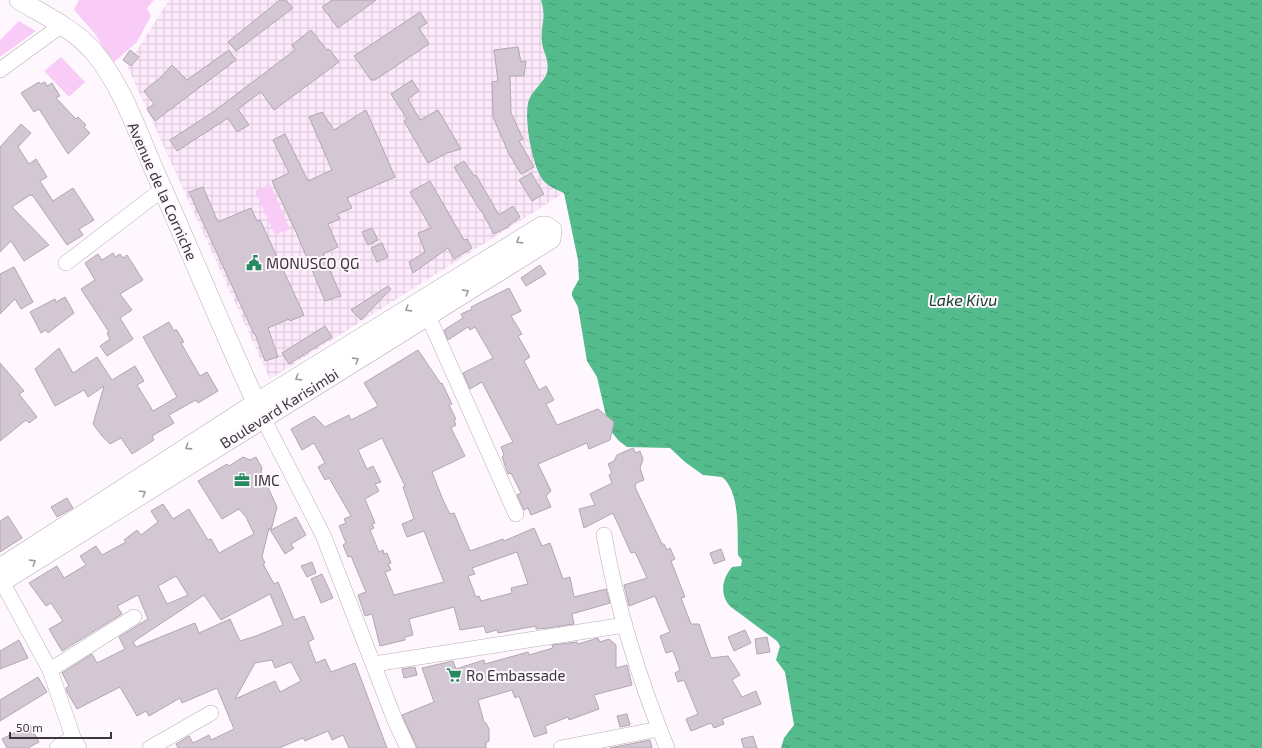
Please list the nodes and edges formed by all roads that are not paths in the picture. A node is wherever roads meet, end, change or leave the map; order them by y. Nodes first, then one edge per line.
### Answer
1 (19, 0) edge
2 (62, 25) junction
3 (0, 70) edge
4 (163, 189) junction
5 (66, 263) dead end
6 (428, 316) junction
7 (260, 411) junction
8 (516, 514) dead end
9 (604, 535) dead end
10 (1, 578) edge
11 (134, 617) dead end
12 (625, 625) junction
13 (374, 664) junction
14 (50, 670) junction
15 (210, 713) dead end
16 (659, 729) junction
17 (76, 743) edge
18 (57, 748) edge
19 (150, 748) edge
20 (408, 748) edge
21 (561, 748) edge
22 (666, 748) edge

1 - 2 street, Avenue de la Corniche
2 - 3 street
2 - 4 street, Avenue de la Corniche
4 - 5 street
4 - 7 street, Avenue de la Corniche
7 -> 6 street, Boulevard Karisimbi
6 -> 7 street, Boulevard Karisimbi
6 - 8 street
7 - 10 street, Boulevard Karisimbi
7 - 13 street
9 - 12 street
10 - 14 street
11 - 14 street
12 - 13 street
12 - 16 street
13 - 20 street
14 - 17 street
15 - 19 street
16 - 21 street
16 - 22 street
17 - 18 street

